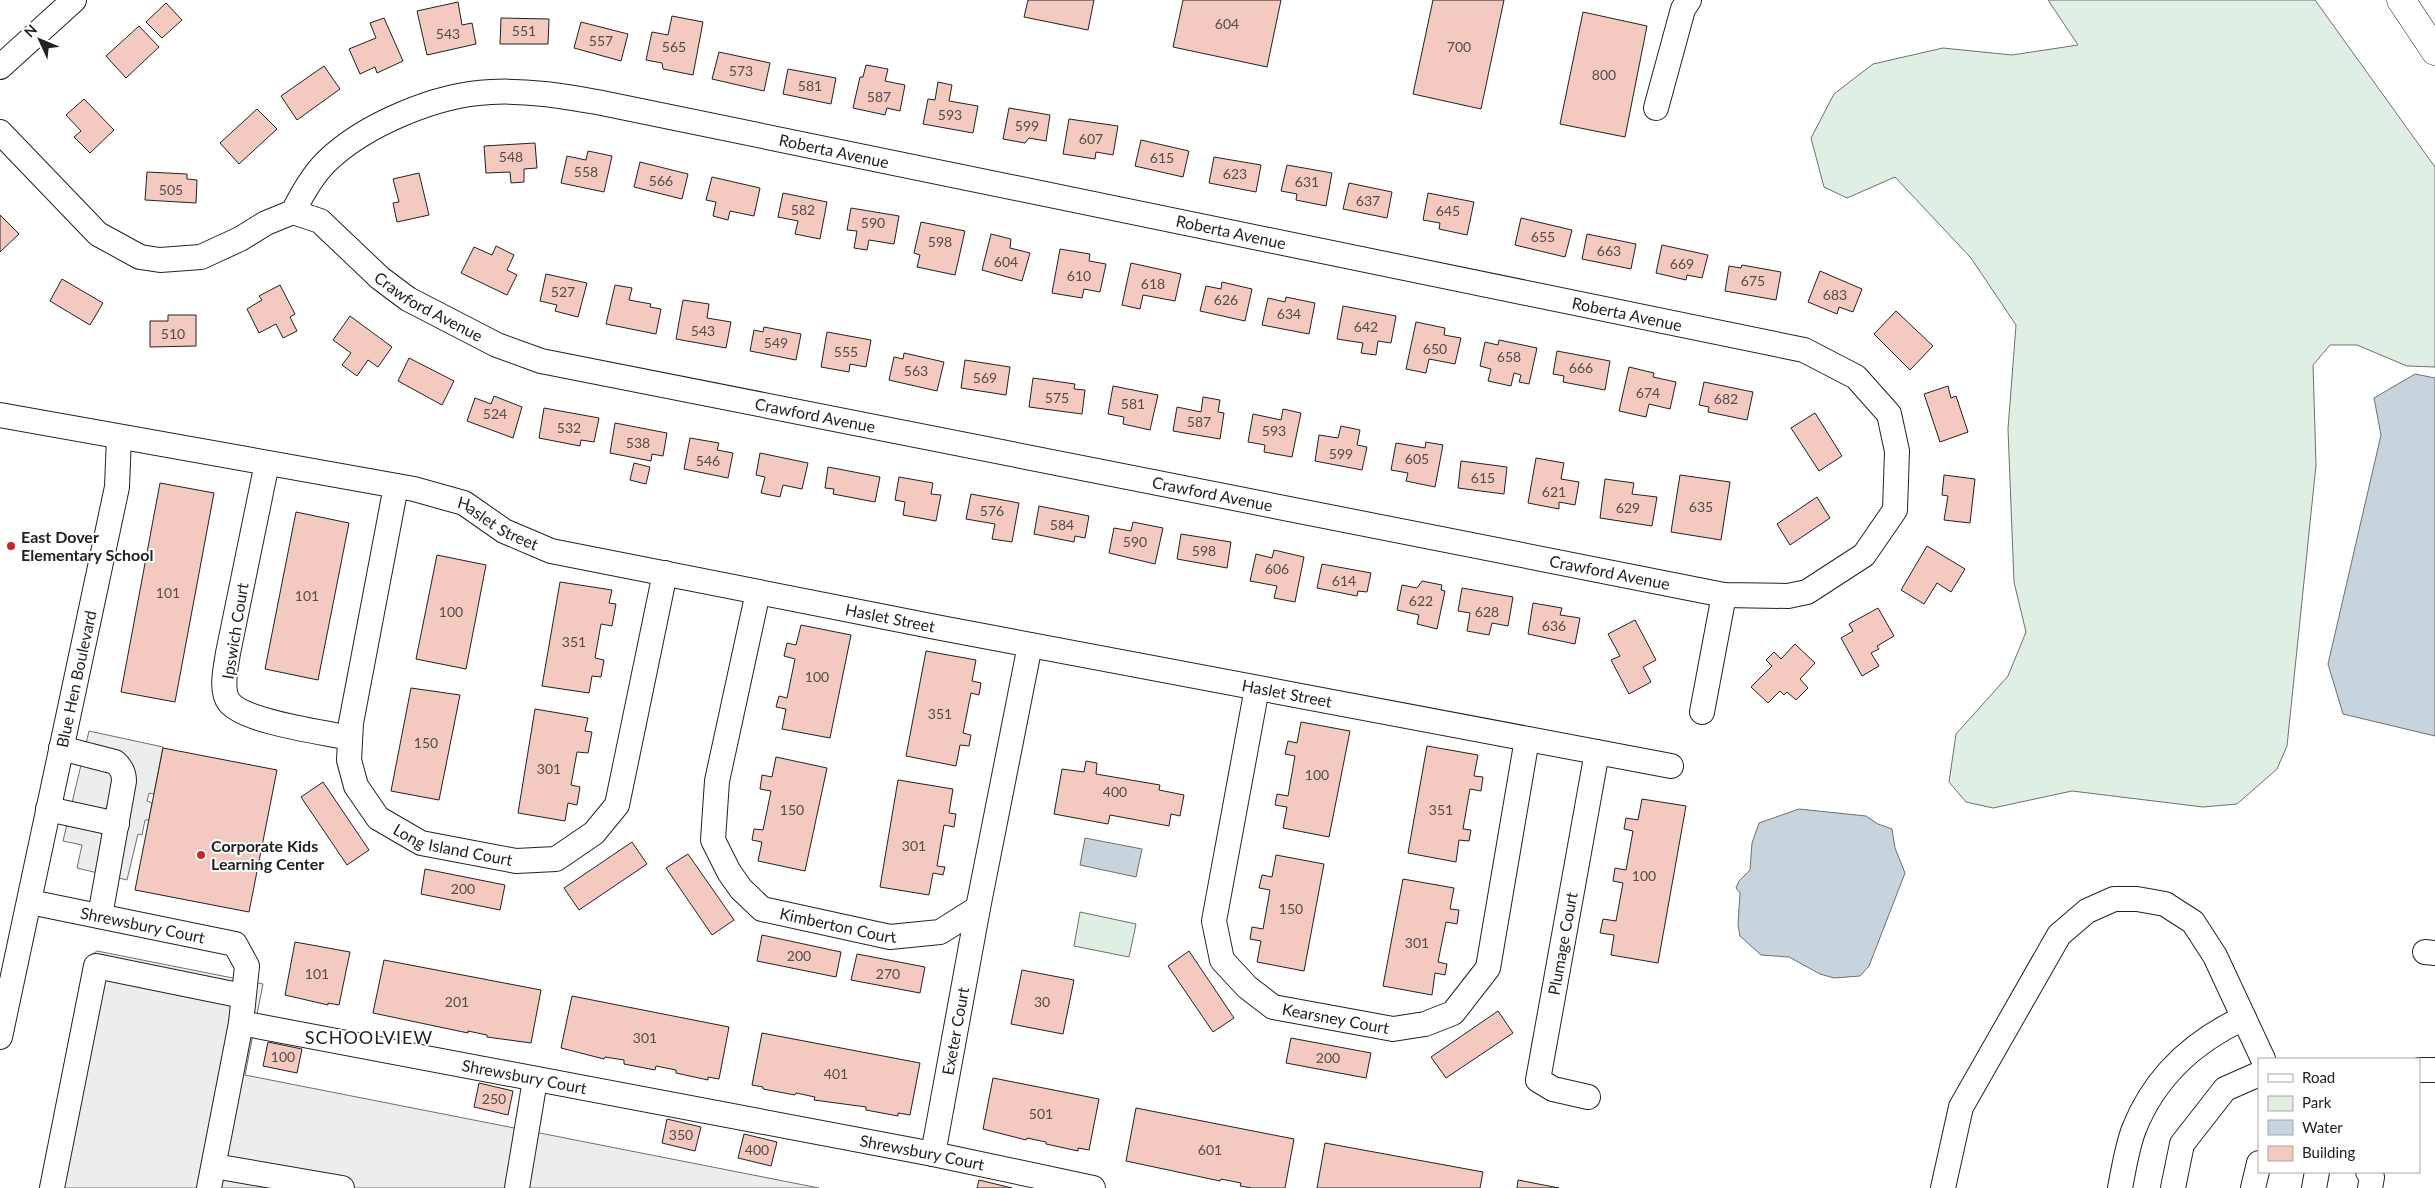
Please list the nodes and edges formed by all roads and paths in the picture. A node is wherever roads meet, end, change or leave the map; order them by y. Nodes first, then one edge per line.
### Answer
1 (74, 0) edge
2 (1688, 0) edge
3 (2401, 0) edge
4 (2435, 51) edge
5 (0, 67) edge
6 (1656, 108) dead end
7 (0, 132) edge
8 (293, 212) junction
9 (0, 414) edge
10 (119, 437) junction
11 (267, 463) junction
12 (396, 486) junction
13 (665, 574) junction
14 (758, 592) junction
15 (1724, 595) junction
16 (1030, 645) junction
17 (1257, 688) junction
18 (1702, 712) dead end
19 (350, 738) junction
20 (1527, 739) junction
21 (61, 748) junction
22 (1597, 752) junction
23 (1671, 766) dead end
24 (48, 809) junction
25 (116, 824) junction
26 (30, 902) junction
27 (978, 908) junction
28 (100, 916) junction
29 (243, 996) junction
30 (2244, 1018) junction
31 (240, 1023) junction
32 (0, 1037) edge
33 (2263, 1058) edge
34 (2420, 1070) edge
35 (2435, 1070) edge
36 (2258, 1074) edge
37 (535, 1080) junction
38 (1588, 1097) dead end
39 (933, 1154) junction
40 (2258, 1167) edge
41 (2317, 1173) edge
42 (2369, 1173) edge
43 (211, 1177) edge
44 (52, 1188) edge
45 (342, 1188) edge
46 (517, 1188) edge
47 (1093, 1188) edge
48 (1943, 1188) edge
49 (2120, 1188) edge
50 (2173, 1188) edge
51 (2253, 1188) edge
52 (2314, 1188) edge
53 (2370, 1188) edge

1 - 5 street
2 - 6 street
3 - 4 highway
7 - 8 street
8 - 15 street, Crawford Avenue
8 - 15 street, Roberta Avenue
9 - 10 street
10 - 11 street, Haslet Street
10 - 21 street, Blue Hen Boulevard
11 - 12 street, Haslet Street
11 - 19 street, Ipswich Court
12 - 13 street, Haslet Street
12 - 19 street, Long Island Court
13 - 14 street, Haslet Street
13 - 19 street, Long Island Court
14 - 16 street, Haslet Street
14 - 27 street, Kimberton Court
15 - 18 street
16 - 17 street, Haslet Street
16 - 27 street
17 - 20 street, Haslet Street
17 - 20 street, Kearsney Court
20 - 22 street, Haslet Street
21 - 24 street, Blue Hen Boulevard
21 - 25 street
22 - 23 street, Haslet Street
22 - 38 street, Plumage Court
24 - 25 street
24 - 26 street, Blue Hen Boulevard
25 - 28 street
26 - 28 street, Shrewsbury Court
26 - 32 street, Blue Hen Boulevard
27 - 39 street, Exeter Court
28 - 29 street, Shrewsbury Court
29 - 31 street, Shrewsbury Court
29 - 44 street
30 - 33 street
30 - 48 street
30 - 49 street
31 - 37 street, Shrewsbury Court
31 - 43 street
34 - 35 street
36 - 50 street
37 - 39 street, Shrewsbury Court
37 - 46 street
39 - 47 street, Shrewsbury Court
40 - 51 street
41 - 52 street
42 - 53 street
43 - 45 street

